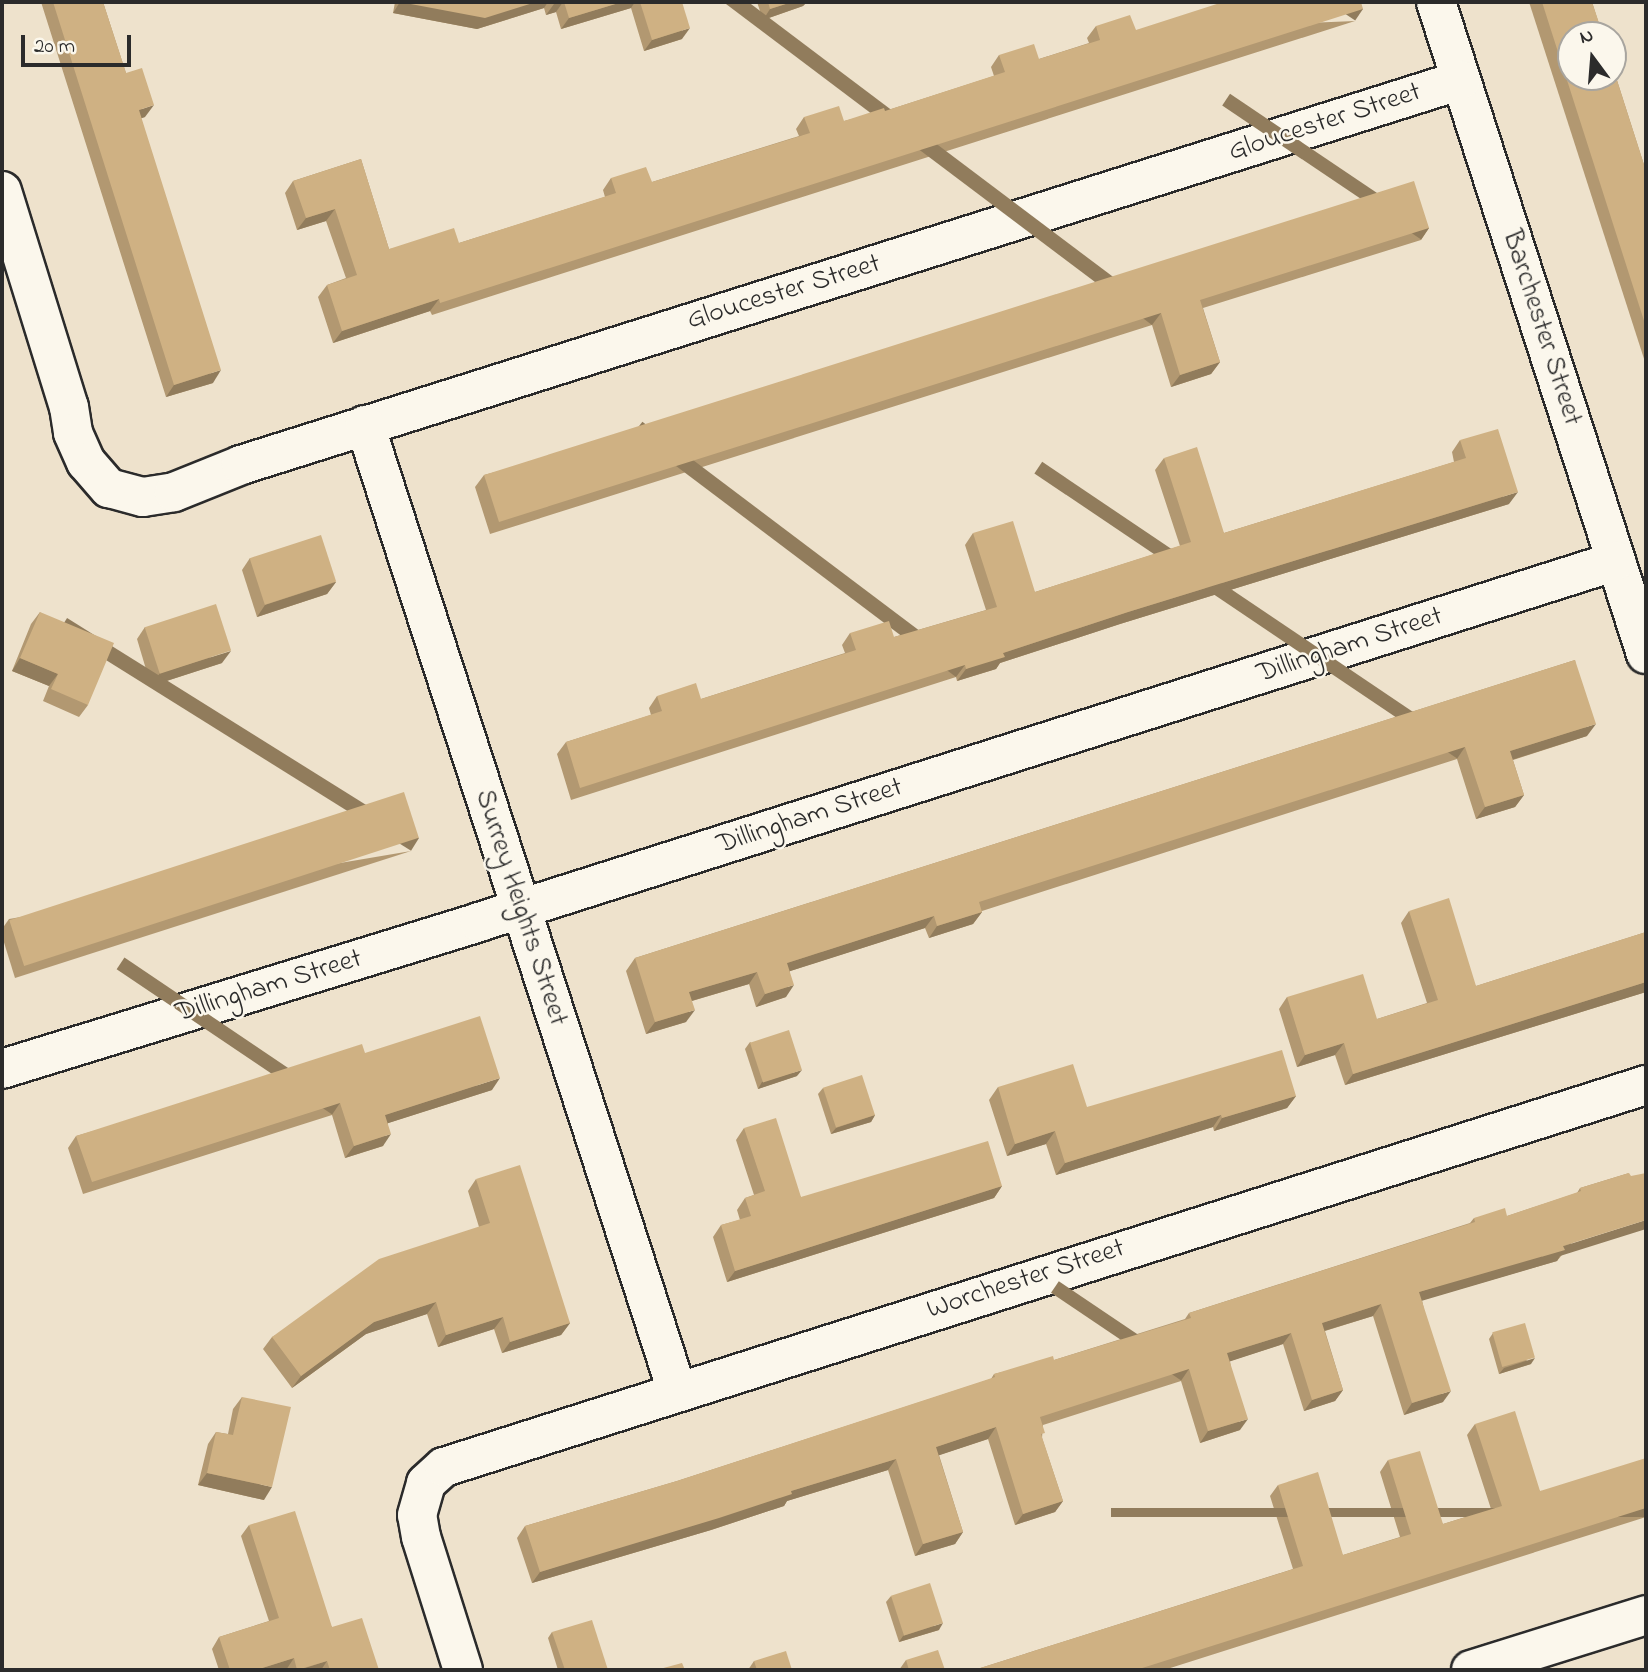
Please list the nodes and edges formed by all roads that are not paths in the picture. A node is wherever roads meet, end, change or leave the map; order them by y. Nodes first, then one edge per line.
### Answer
1 (1436, 2) edge
2 (1461, 80) junction
3 (2, 191) edge
4 (365, 425) junction
5 (1616, 561) junction
6 (1646, 654) edge
7 (520, 909) junction
8 (2, 1069) edge
9 (1646, 1085) edge
10 (677, 1391) junction
11 (1646, 1615) edge
12 (463, 1670) edge
13 (1471, 1670) edge

1 - 2 street, Barchester Street
2 - 4 street, Gloucester Street
2 - 5 street, Barchester Street
3 - 4 street, Gloucester Street
4 - 7 street, Surrey Heights Street
5 - 6 street, Barchester Street
5 - 7 street, Dillingham Street
7 - 8 street, Dillingham Street
7 - 10 street, Surrey Heights Street
9 - 10 street, Worchester Street
10 - 12 street, Worchester Street
11 - 13 street

